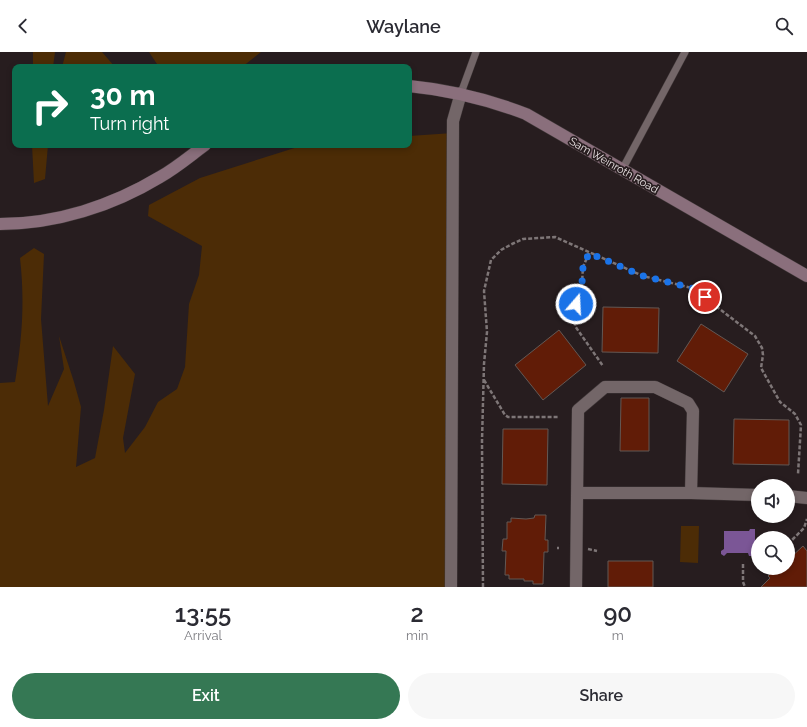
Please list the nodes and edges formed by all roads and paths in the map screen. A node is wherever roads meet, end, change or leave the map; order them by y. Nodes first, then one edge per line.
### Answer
1 (476, 52) edge
2 (685, 52) edge
3 (412, 86) edge
4 (461, 93) junction
5 (201, 148) edge
6 (622, 170) junction
7 (0, 224) edge
8 (589, 253) junction
9 (807, 276) edge
10 (603, 366) dead end
11 (484, 379) junction
12 (558, 417) dead end
13 (798, 474) dead end
14 (577, 493) junction
15 (691, 493) junction
16 (751, 495) edge
17 (795, 497) edge
18 (807, 498) edge
19 (807, 519) edge
20 (795, 537) edge
21 (585, 549) dead end
22 (597, 551) dead end
23 (742, 564) dead end
24 (451, 587) edge
25 (483, 587) edge
26 (576, 587) edge
27 (744, 587) edge

1 - 4 lane
2 - 6 lane
3 - 4 street, Sam Weinroth Road
4 - 6 street, Sam Weinroth Road
4 - 24 street
5 - 7 street
6 - 9 street, Sam Weinroth Road
8 - 10 path
8 - 11 path
8 - 13 path
11 - 12 path
11 - 25 path
14 - 15 street
14 - 15 street
14 - 26 street
15 - 16 street
17 - 18 street
19 - 20 path
21 - 22 path
23 - 27 path

